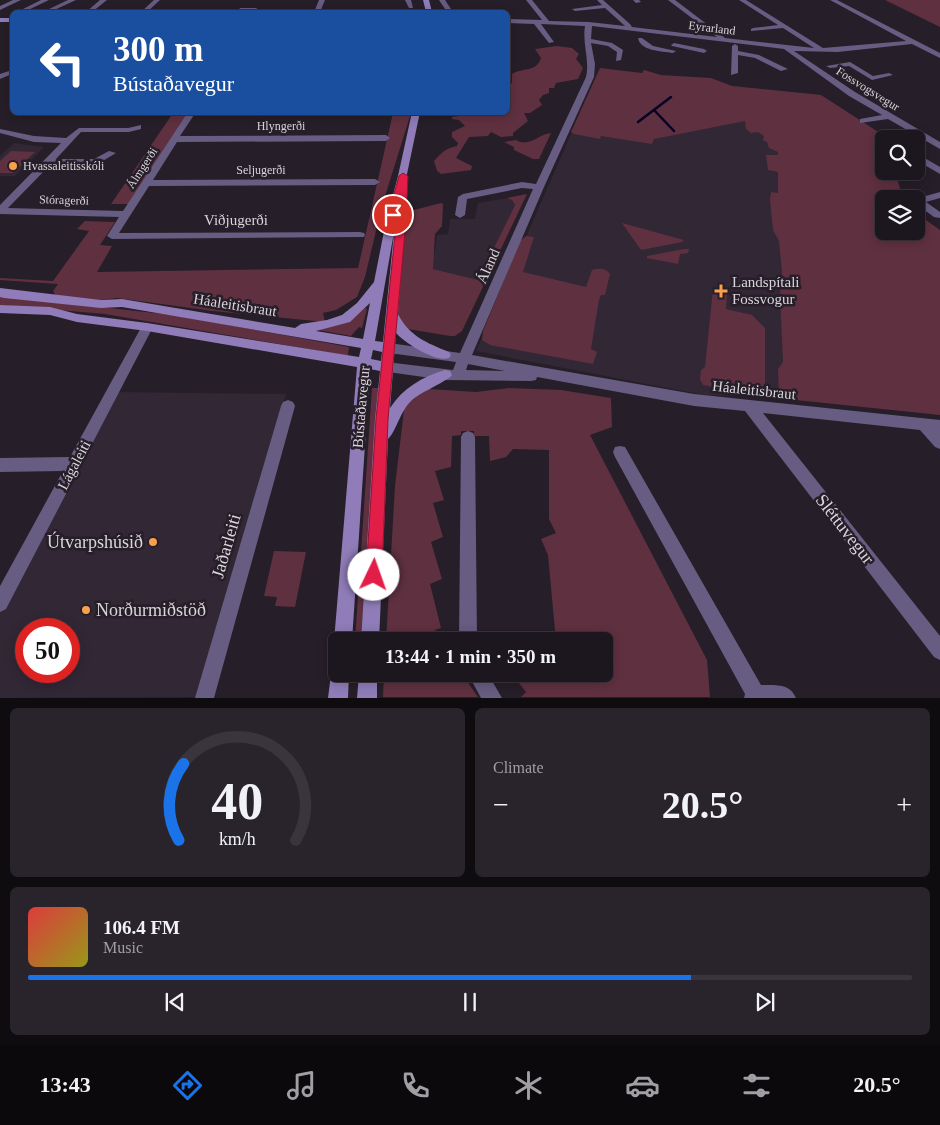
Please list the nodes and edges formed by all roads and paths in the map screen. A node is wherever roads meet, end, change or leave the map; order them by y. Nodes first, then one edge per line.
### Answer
1 (18, 0) edge
2 (46, 0) edge
3 (73, 0) edge
4 (104, 0) edge
5 (158, 0) edge
6 (408, 0) edge
7 (529, 0) edge
8 (600, 0) edge
9 (671, 0) edge
10 (742, 0) edge
11 (833, 0) edge
12 (244, 4) dead end
13 (411, 6) dead end
14 (606, 6) junction
15 (0, 8) edge
16 (575, 9) dead end
17 (24, 10) dead end
18 (50, 10) dead end
19 (92, 10) edge
20 (146, 10) edge
21 (240, 10) edge
22 (510, 20) edge
23 (536, 21) junction
24 (546, 21) junction
25 (588, 24) junction
26 (784, 26) junction
27 (628, 29) junction
28 (753, 30) dead end
29 (676, 34) junction
30 (640, 39) dead end
31 (722, 40) junction
32 (588, 41) junction
33 (551, 42) dead end
34 (735, 42) junction
35 (913, 42) junction
36 (673, 48) junction
37 (786, 48) junction
38 (822, 50) junction
39 (838, 50) junction
40 (704, 51) dead end
41 (735, 53) junction
42 (940, 56) edge
43 (618, 60) dead end
44 (670, 64) dead end
45 (850, 64) junction
46 (830, 66) dead end
47 (784, 69) dead end
48 (734, 73) dead end
49 (889, 75) dead end
50 (190, 115) edge
51 (415, 115) edge
52 (890, 116) junction
53 (862, 121) dead end
54 (138, 127) dead end
55 (0, 131) edge
56 (386, 138) dead end
57 (175, 139) junction
58 (69, 141) junction
59 (940, 146) edge
60 (112, 153) dead end
61 (48, 162) junction
62 (925, 162) edge
63 (940, 171) edge
64 (403, 176) junction
65 (375, 182) dead end
66 (147, 183) junction
67 (539, 187) junction
68 (940, 195) edge
69 (0, 211) edge
70 (126, 214) junction
71 (460, 215) dead end
72 (938, 215) dead end
73 (360, 235) dead end
74 (112, 236) joint
75 (380, 279) junction
76 (0, 292) edge
77 (0, 309) edge
78 (392, 315) junction
79 (147, 327) junction
80 (283, 329) junction
81 (368, 345) junction
82 (389, 348) junction
83 (444, 355) junction
84 (464, 358) junction
85 (364, 364) junction
86 (386, 367) junction
87 (451, 375) junction
88 (566, 377) junction
89 (288, 406) dead end
90 (750, 407) junction
91 (924, 424) junction
92 (940, 426) edge
93 (468, 437) dead end
94 (940, 443) edge
95 (380, 451) junction
96 (620, 452) dead end
97 (74, 464) junction
98 (0, 465) edge
99 (0, 604) edge
100 (344, 632) edge
101 (370, 632) edge
102 (468, 632) edge
103 (940, 651) edge
104 (339, 682) edge
105 (368, 682) edge
106 (482, 682) edge
107 (755, 696) edge
108 (204, 698) edge
109 (338, 698) edge
110 (367, 698) edge
111 (493, 698) edge
112 (787, 698) edge

1 - 15 street
2 - 17 street
3 - 18 street
4 - 19 street
5 - 20 street
6 - 13 street
7 - 24 street
8 - 14 street
9 - 31 street
10 - 26 street
11 - 35 street
12 - 21 street
14 - 16 street
14 - 27 street
22 - 23 street, Eyrarland
23 - 24 street, Eyrarland
23 - 33 street
24 - 25 street, Eyrarland
25 - 27 street, Eyrarland
25 - 32 street, Áland
26 - 28 street
26 - 38 street
27 - 29 street, Eyrarland
29 - 31 street, Eyrarland
29 - 36 street
30 - 36 street
31 - 34 street, Eyrarland
32 - 43 street
32 - 67 street, Áland
34 - 37 street, Eyrarland
34 - 41 street
35 - 39 street, Eyrarland
35 - 42 street
36 - 40 street
36 - 44 street
37 - 38 street, Eyrarland
37 - 52 street, Fossvogsvegur
38 - 39 street, Eyrarland
39 - 45 street
41 - 47 street
41 - 48 street
45 - 46 street
45 - 49 street
50 - 57 street, Álmgerði
51 - 64 main road, Bústaðavegur
52 - 53 street
52 - 59 street, Fossvogsvegur
54 - 58 street
55 - 58 street
56 - 57 street, Hlyngerði
57 - 66 street, Álmgerði
58 - 61 street
60 - 61 street
61 - 69 street
62 - 63 street
64 - 75 main road, Bústaðavegur
64 - 78 main road, Bústaðavegur
65 - 66 street, Seljugerði
66 - 70 street, Álmgerði
67 - 71 street
67 - 84 street, Áland
68 - 72 street
69 - 70 street, Stóragerði
70 - 74 street, Álmgerði
73 - 74 street, Viðjugerði
75 - 80 main road
75 - 81 main road, Bústaðavegur
76 - 80 main road, Háaleitisbraut
77 - 79 main road, Háaleitisbraut
78 - 82 main road, Bústaðavegur
78 - 83 main road
79 - 85 main road, Háaleitisbraut
79 - 97 street, Lágaleiti
80 - 81 main road, Háaleitisbraut
81 - 82 main road, Háaleitisbraut
81 - 85 main road, Bústaðavegur
82 - 83 street, Háaleitisbraut
82 - 86 main road, Bústaðavegur
83 - 84 street, Háaleitisbraut
84 - 87 street
84 - 88 street, Háaleitisbraut
85 - 86 main road, Háaleitisbraut
85 - 100 main road, Bústaðavegur
86 - 87 street, Háaleitisbraut
86 - 95 main road, Bústaðavegur
87 - 88 street, Háaleitisbraut
87 - 95 main road
88 - 90 street, Háaleitisbraut
89 - 108 street, Jaðarleiti
90 - 91 street, Háaleitisbraut
90 - 103 street, Sléttuvegur
91 - 92 street, Háaleitisbraut
91 - 94 street
93 - 102 street
95 - 101 main road, Bústaðavegur
96 - 107 street
97 - 98 street
97 - 99 street, Lágaleiti
104 - 109 main road
105 - 110 main road
106 - 111 street
107 - 112 street

